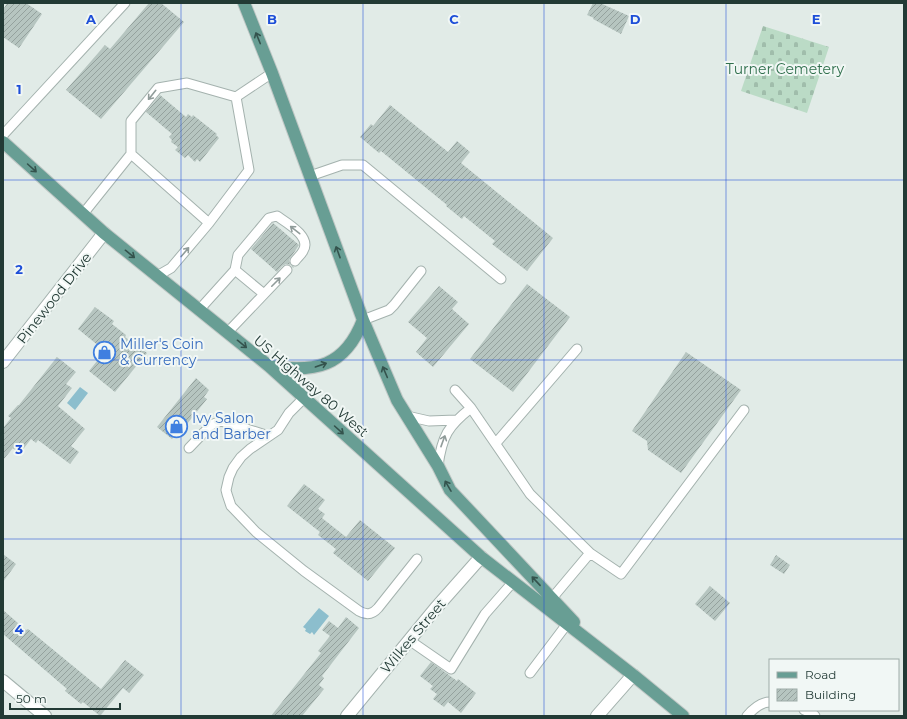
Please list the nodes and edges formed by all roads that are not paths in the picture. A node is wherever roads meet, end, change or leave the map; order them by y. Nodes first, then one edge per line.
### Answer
1 (125, 3) edge
2 (244, 3) edge
3 (272, 73) junction
4 (236, 97) junction
5 (3, 135) edge
6 (3, 142) edge
7 (131, 154) junction
8 (310, 176) junction
9 (83, 214) junction
10 (209, 223) junction
11 (104, 233) junction
12 (295, 261) dead end
13 (235, 270) junction
14 (287, 270) dead end
15 (421, 271) dead end
16 (157, 276) junction
17 (500, 279) dead end
18 (264, 294) junction
19 (199, 310) junction
20 (363, 320) junction
21 (227, 333) junction
22 (577, 349) dead end
23 (3, 362) edge
24 (269, 366) junction
25 (455, 390) dead end
26 (304, 398) junction
27 (472, 408) junction
28 (744, 410) dead end
29 (407, 416) junction
30 (456, 420) junction
31 (269, 436) junction
32 (496, 443) junction
33 (189, 448) dead end
34 (438, 466) junction
35 (590, 553) junction
36 (481, 557) junction
37 (417, 559) dead end
38 (513, 582) junction
39 (548, 603) junction
40 (567, 624) junction
41 (409, 640) junction
42 (601, 651) junction
43 (530, 673) dead end
44 (633, 675) junction
45 (3, 681) edge
46 (769, 702) edge
47 (806, 711) edge
48 (45, 716) edge
49 (347, 716) edge
50 (597, 716) edge
51 (683, 716) edge
52 (747, 716) edge
53 (815, 716) edge

1 - 5 lane
3 -> 2 main road, US Highway 80 West
3 - 4 lane
3 - 8 main road, US Highway 80 West
4 -> 7 lane
4 - 10 lane
6 -> 9 main road, US Highway 80 West
7 - 9 lane
7 - 10 lane
8 - 17 lane
20 -> 8 main road, US Highway 80 West
9 - 11 main road, US Highway 80 West
16 -> 10 lane
11 -> 16 main road, US Highway 80 West
11 - 23 street, Pinewood Drive
12 -> 13 lane
13 - 18 lane
13 - 19 lane
18 -> 14 lane
15 - 20 lane
16 - 19 main road, US Highway 80 West
18 - 21 lane
19 - 21 main road, US Highway 80 West
24 -> 20 main road
29 -> 20 main road, US Highway 80 West
21 -> 24 main road, US Highway 80 West
22 - 32 lane
24 - 26 main road, US Highway 80 West
25 - 27 lane
26 - 31 lane
26 -> 36 main road, US Highway 80 West
27 - 30 lane
27 - 32 lane
28 - 35 lane
29 - 30 lane
29 - 34 main road, US Highway 80 West
34 -> 30 lane
31 - 33 lane
31 - 37 lane
32 - 35 lane
39 -> 34 main road, US Highway 80 West
35 - 39 lane
36 - 38 main road, US Highway 80 West
36 - 41 street, Wilkes Street
38 - 39 main road, US Highway 80 West
38 - 41 lane
39 - 40 main road, US Highway 80 West
39 - 42 main road, US Highway 80 West
40 - 42 main road, US Highway 80 West
40 - 43 lane
41 - 49 street, Wilkes Street
42 - 44 main road, US Highway 80 West
44 - 50 street
44 - 51 main road, US Highway 80 West
45 - 48 street
46 - 52 lane
47 - 53 lane

